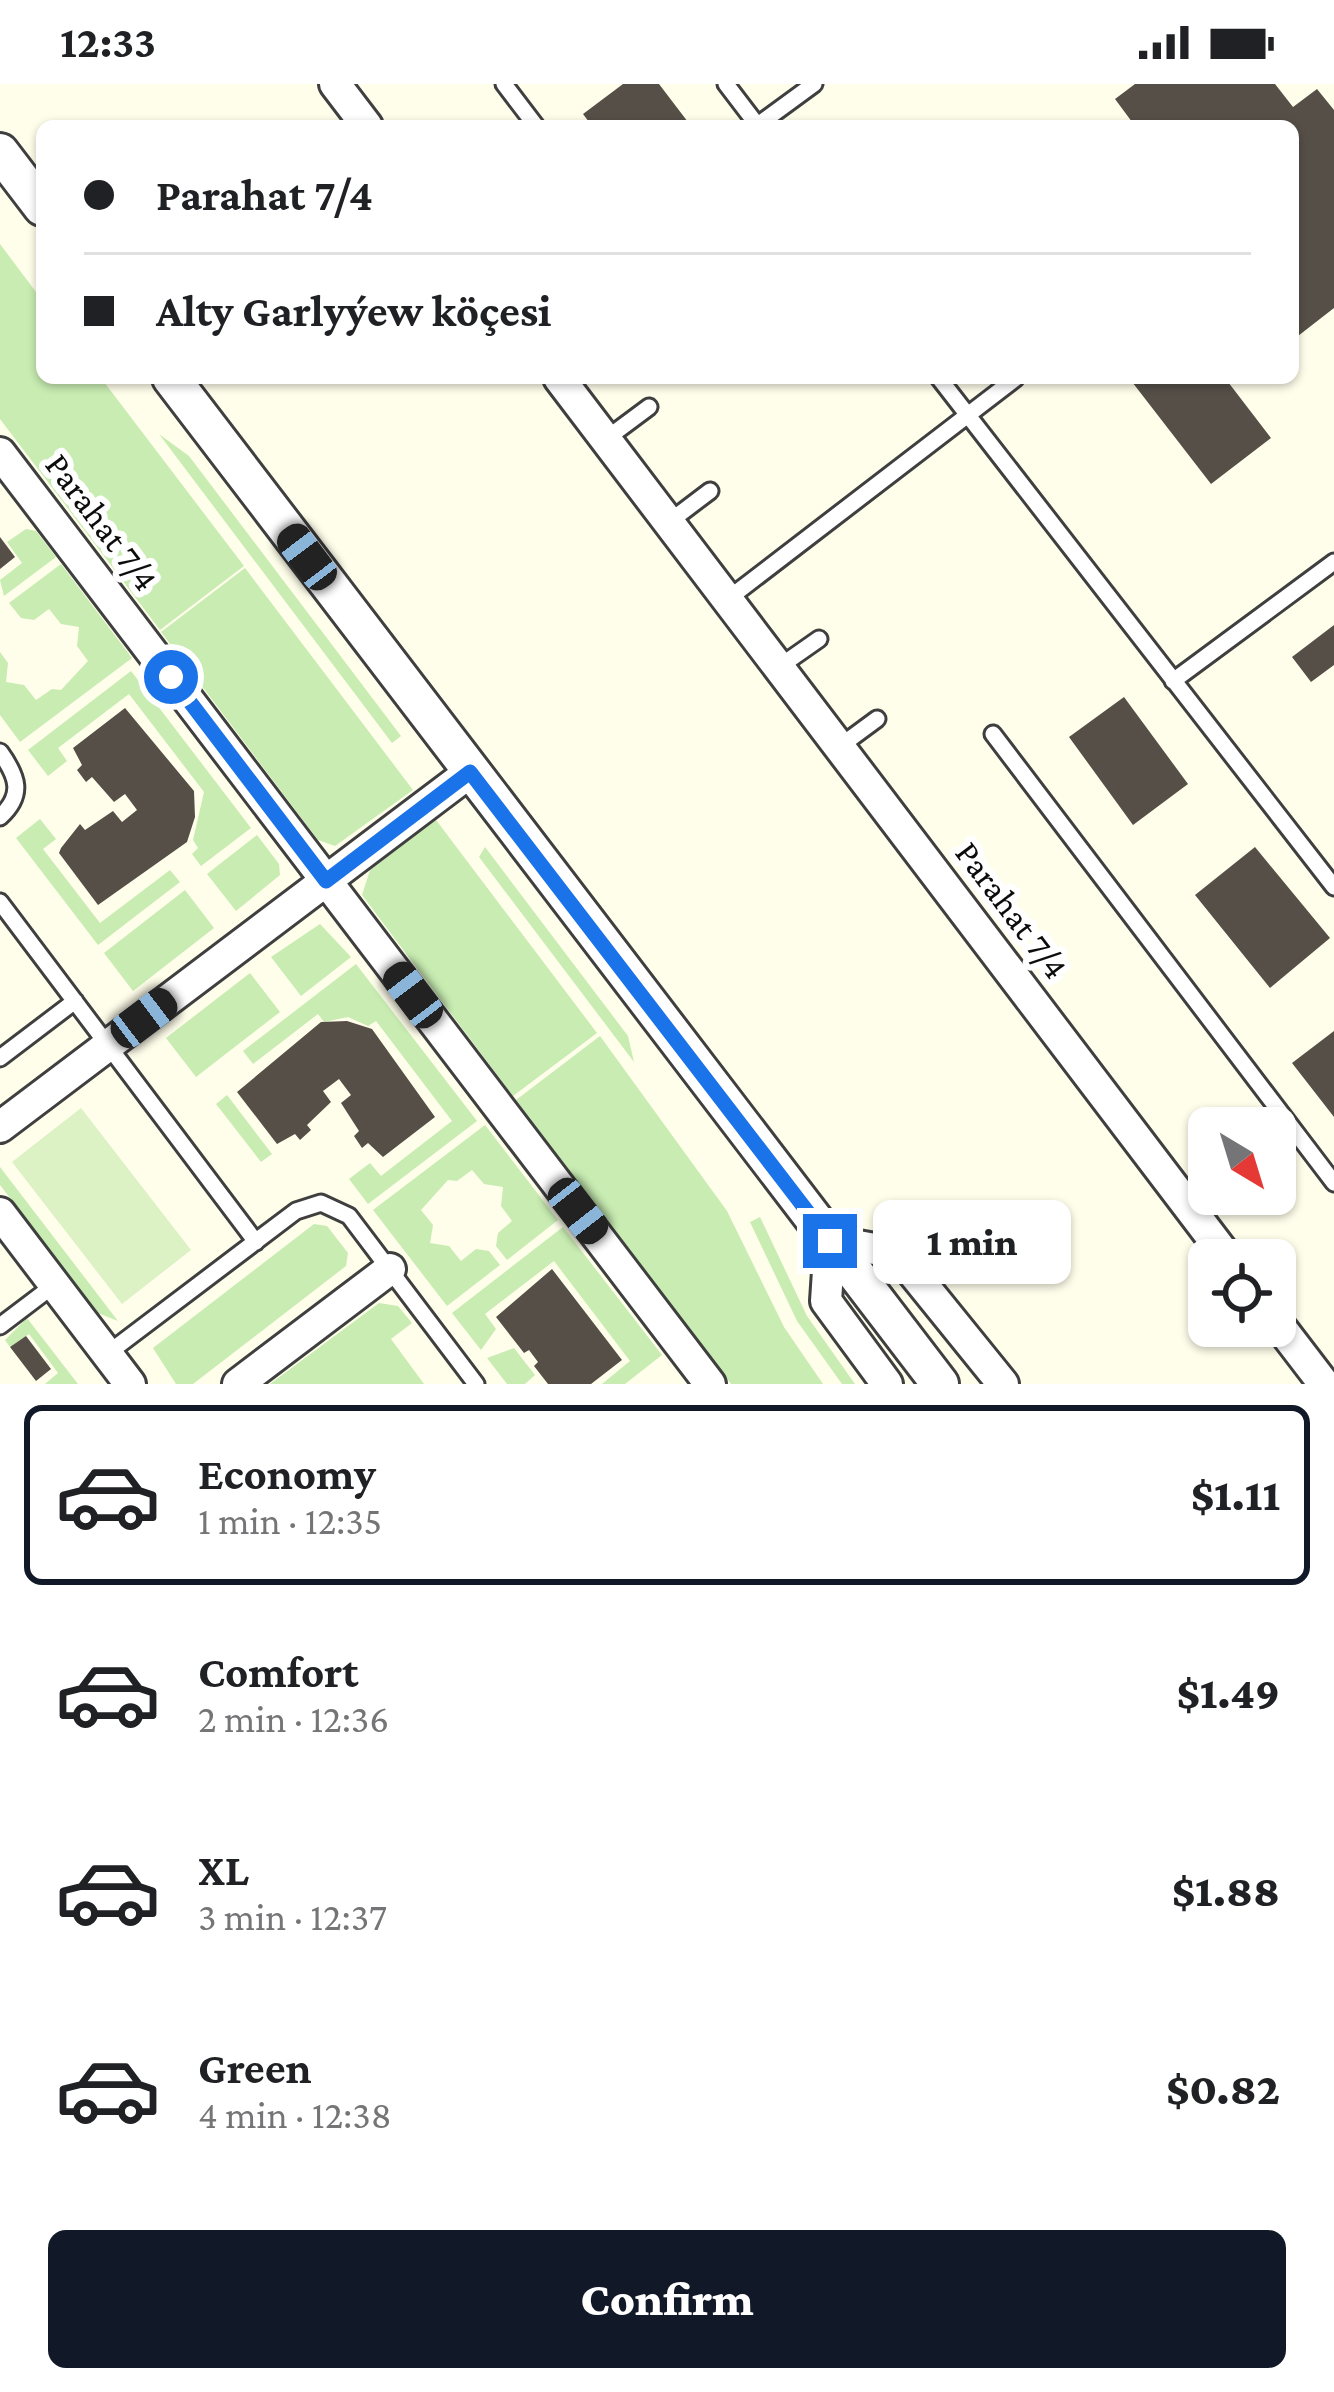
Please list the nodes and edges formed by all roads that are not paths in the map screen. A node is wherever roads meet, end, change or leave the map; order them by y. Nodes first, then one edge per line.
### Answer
1 (335, 84) edge
2 (504, 84) edge
3 (726, 84) edge
4 (814, 84) edge
5 (363, 120) edge
6 (531, 120) edge
7 (753, 120) edge
8 (766, 120) edge
9 (0, 152) edge
10 (36, 199) edge
11 (177, 384) edge
12 (565, 384) edge
13 (944, 384) edge
14 (1008, 384) edge
15 (649, 407) dead end
16 (968, 415) junction
17 (606, 439) junction
18 (0, 453) edge
19 (710, 491) dead end
20 (669, 522) junction
21 (1334, 562) edge
22 (728, 599) junction
23 (819, 640) dead end
24 (779, 667) junction
25 (1173, 681) junction
26 (877, 718) dead end
27 (993, 734) dead end
28 (838, 747) junction
29 (0, 752) edge
30 (470, 772) junction
31 (0, 817) edge
32 (326, 881) junction
33 (1334, 887) edge
34 (0, 902) edge
35 (74, 1001) junction
36 (108, 1046) junction
37 (0, 1058) edge
38 (0, 1127) edge
39 (1334, 1183) edge
40 (0, 1214) edge
41 (1213, 1239) edge
42 (830, 1241) junction
43 (256, 1242) junction
44 (389, 1269) junction
45 (54, 1285) junction
46 (1, 1322) edge
47 (1296, 1347) edge
48 (107, 1354) junction
49 (130, 1384) edge
50 (238, 1384) edge
51 (476, 1384) edge
52 (710, 1384) edge
53 (886, 1384) edge
54 (940, 1384) edge
55 (1003, 1384) edge
56 (1324, 1384) edge

1 - 5 street
2 - 6 lane
3 - 7 lane
4 - 8 lane
9 - 10 street
11 - 30 street
12 - 17 street, Parahat 7/4
13 - 16 lane
14 - 16 lane
15 - 17 lane
16 - 22 lane
16 - 25 lane
17 - 20 street, Parahat 7/4
18 - 32 street, Parahat 7/4
19 - 20 lane
20 - 22 street, Parahat 7/4
21 - 25 lane
22 - 24 street, Parahat 7/4
23 - 24 lane
24 - 28 street, Parahat 7/4
25 - 33 lane
26 - 28 lane
27 - 39 lane
28 - 41 street, Parahat 7/4
29 - 31 lane
30 - 32 street
30 - 42 street
32 - 36 street
32 - 52 street, Parahat 7/4
34 - 35 lane
35 - 36 lane
35 - 37 lane
36 - 38 street
36 - 43 lane
40 - 45 street
42 - 53 street
42 - 54 street
42 - 55 street
43 - 44 lane
43 - 48 lane
44 - 50 street
44 - 51 lane
45 - 46 lane
45 - 48 street
47 - 56 street
48 - 49 street

